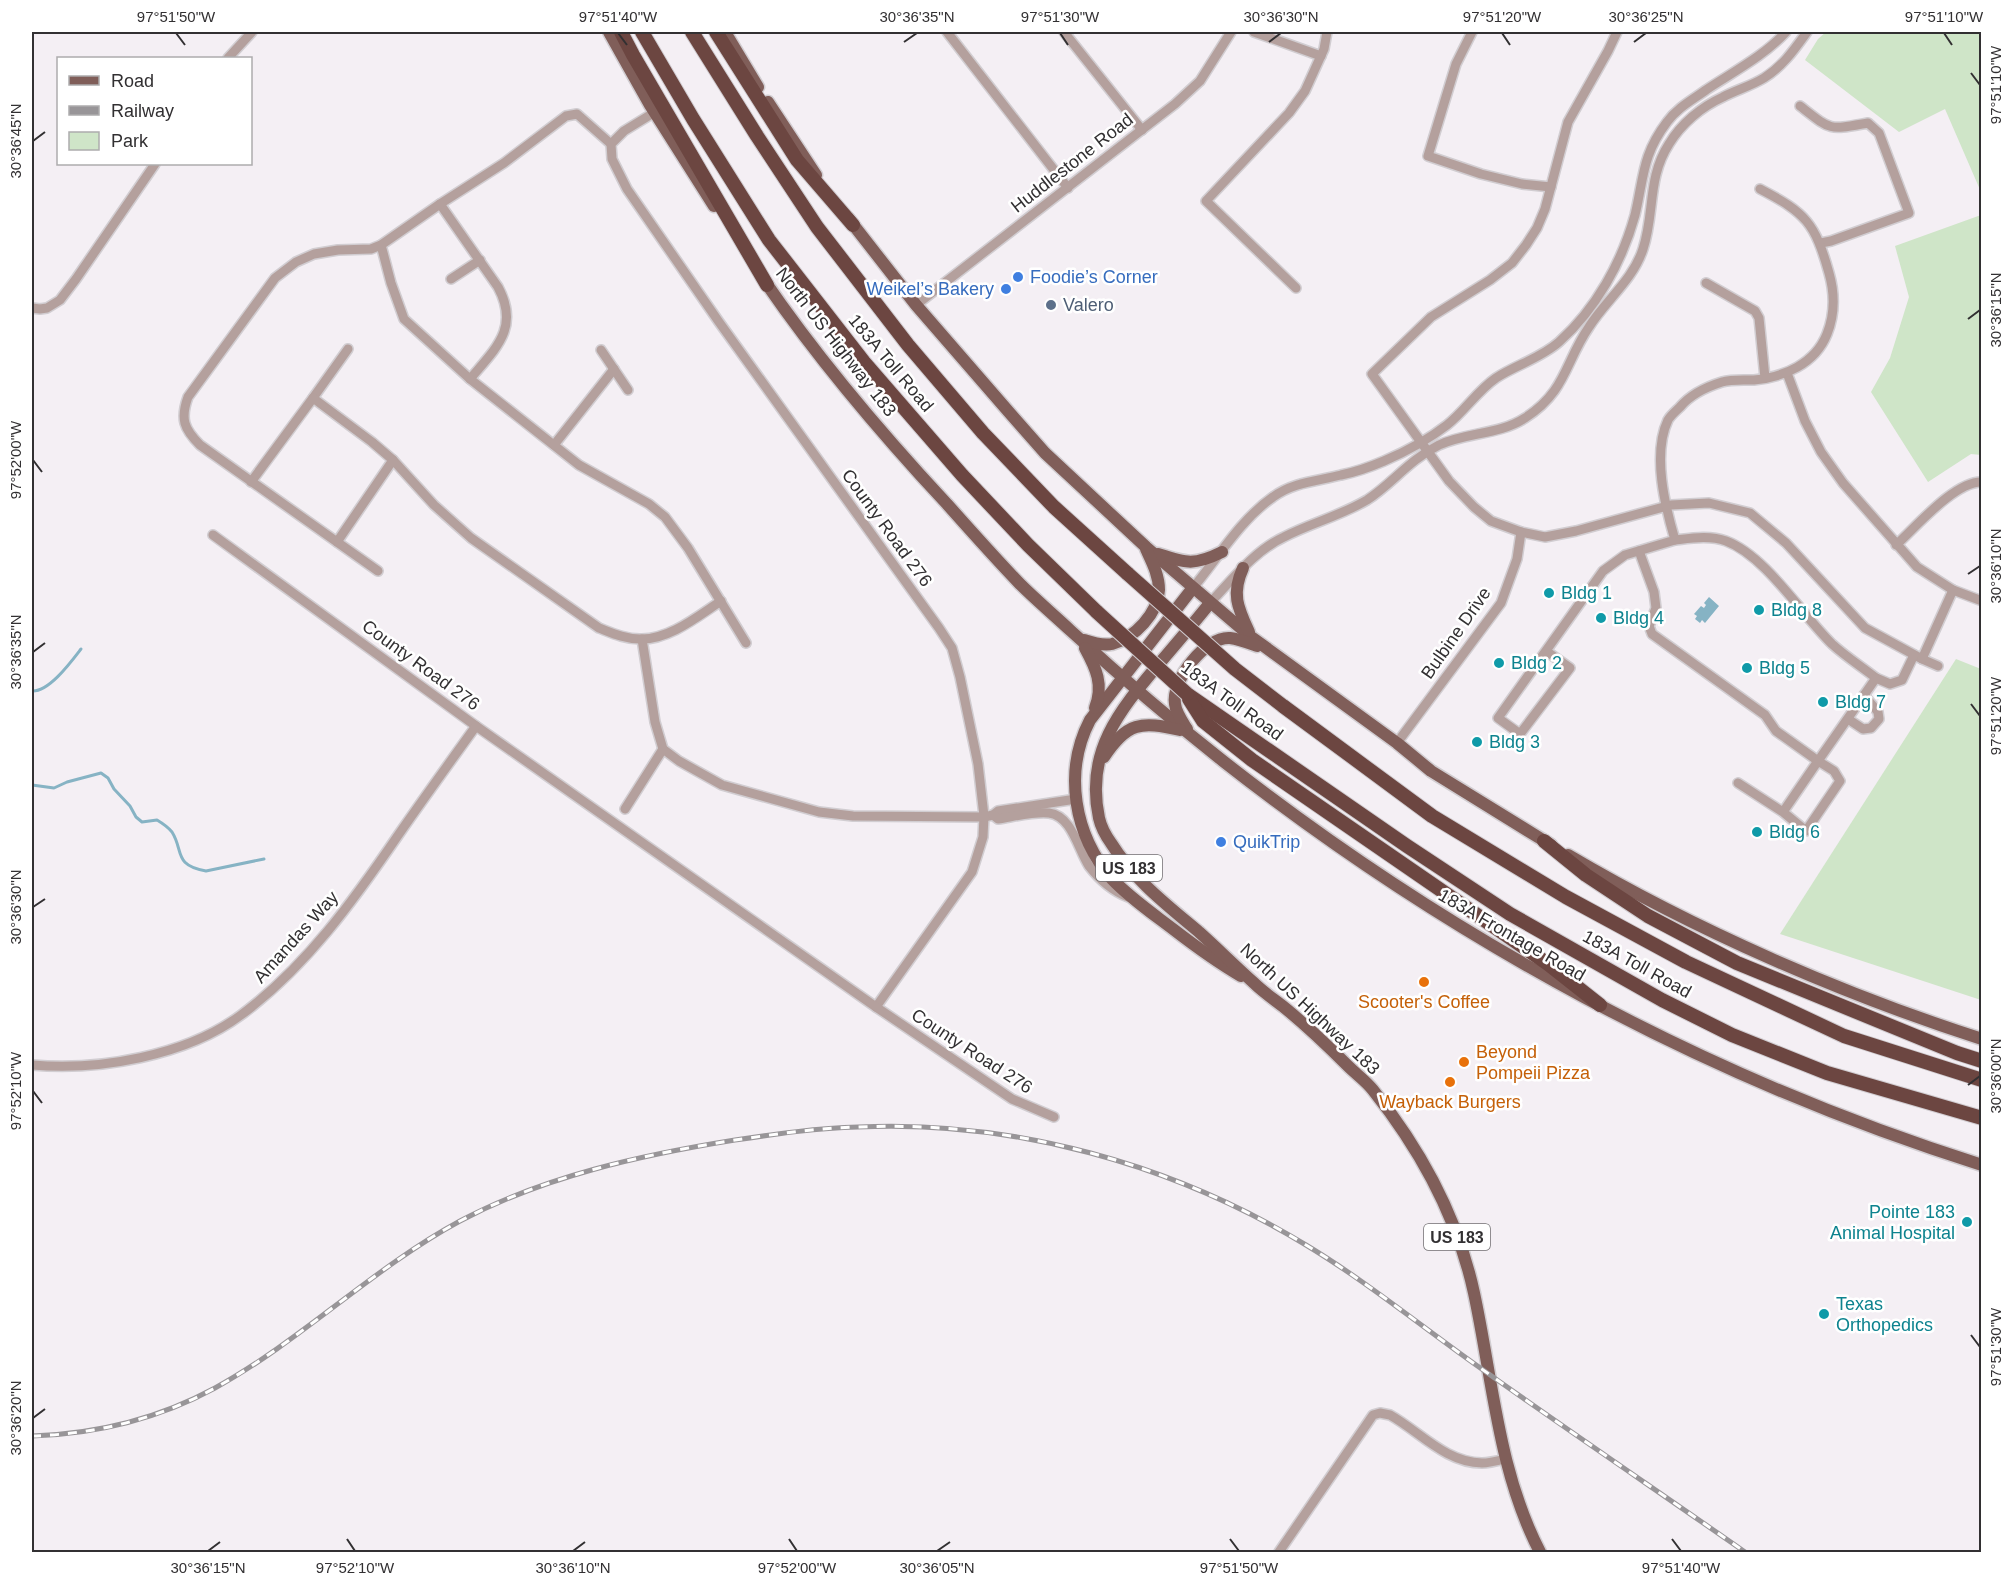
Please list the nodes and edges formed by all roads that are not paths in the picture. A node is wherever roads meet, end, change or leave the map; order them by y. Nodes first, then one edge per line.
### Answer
1 (252, 32) edge
2 (609, 32) edge
3 (621, 32) edge
4 (642, 32) edge
5 (692, 32) edge
6 (716, 32) edge
7 (725, 32) edge
8 (947, 32) edge
9 (1064, 32) edge
10 (1232, 32) edge
11 (1254, 32) edge
12 (1327, 32) edge
13 (1472, 32) edge
14 (1617, 32) edge
15 (1786, 32) edge
16 (1807, 32) edge
17 (1321, 56) junction
18 (229, 57) edge
19 (1800, 106) dead end
20 (655, 112) junction
21 (1142, 130) junction
22 (611, 144) junction
23 (154, 165) edge
24 (1551, 187) junction
25 (1068, 188) junction
26 (1760, 189) dead end
27 (441, 204) junction
28 (853, 225) junction
29 (1821, 243) junction
30 (381, 245) junction
31 (480, 260) junction
32 (451, 279) dead end
33 (1706, 283) dead end
34 (767, 285) junction
35 (1296, 288) dead end
36 (916, 305) junction
37 (32, 308) edge
38 (348, 349) dead end
39 (601, 351) dead end
40 (614, 369) junction
41 (1787, 373) junction
42 (1765, 378) junction
43 (470, 379) junction
44 (628, 390) dead end
45 (313, 398) junction
46 (1420, 442) junction
47 (554, 445) junction
48 (1427, 452) junction
49 (393, 460) junction
50 (251, 482) junction
51 (1982, 482) edge
52 (1665, 507) junction
53 (1521, 532) junction
54 (213, 535) dead end
55 (1675, 540) junction
56 (337, 542) junction
57 (1896, 545) junction
58 (1150, 550) junction
59 (1639, 551) junction
60 (1222, 552) junction
61 (1243, 568) junction
62 (378, 571) dead end
63 (1192, 589) junction
64 (1953, 590) junction
65 (721, 601) junction
66 (1982, 601) edge
67 (1210, 603) junction
68 (1250, 636) junction
69 (642, 639) junction
70 (1080, 639) junction
71 (746, 643) dead end
72 (1267, 649) junction
73 (1546, 651) junction
74 (1918, 657) junction
75 (1938, 666) dead end
76 (1122, 677) junction
77 (1876, 678) junction
78 (1137, 690) junction
79 (1187, 694) junction
80 (1864, 695) junction
81 (1093, 714) junction
82 (1848, 719) junction
83 (476, 726) junction
84 (1188, 734) junction
85 (1396, 743) junction
86 (663, 749) junction
87 (1818, 760) junction
88 (1099, 766) junction
89 (1738, 783) dead end
90 (1076, 799) junction
91 (625, 809) dead end
92 (1782, 812) junction
93 (989, 817) junction
94 (1101, 825) junction
95 (1544, 841) junction
96 (1134, 899) junction
97 (1255, 984) junction
98 (1600, 1005) junction
99 (876, 1007) junction
100 (1982, 1039) edge
101 (1982, 1062) edge
102 (32, 1065) edge
103 (1982, 1080) edge
104 (1054, 1118) dead end
105 (1982, 1118) edge
106 (1982, 1165) edge
107 (1505, 1459) junction
108 (1279, 1552) edge
109 (1540, 1552) edge

1 - 18 street
2 - 20 main road, North US Highway 183 / US 183
3 - 34 highway
4 - 79 highway, 183A Toll Road, bridge
5 - 103 highway, 183A Toll Road, bridge
6 - 28 highway
7 - 28 main road
8 - 25 street
9 - 21 street
10 - 21 street, Huddlestone Road
11 - 17 street
12 - 17 street
13 - 24 street
14 - 24 street
15 - 46 street
16 - 48 street
17 - 35 street
19 - 29 street
20 - 22 street
20 - 34 main road, North US Highway 183 / US 183
21 - 25 street, Huddlestone Road
22 - 27 street
22 - 93 street, County Road 276
23 - 37 street
24 - 46 street
25 - 36 street, Huddlestone Road
26 - 29 street
27 - 30 street
27 - 31 street
28 - 36 main road
29 - 41 street
30 - 43 street
30 - 50 street
31 - 32 street
31 - 43 street
33 - 42 street
34 - 70 main road, North US Highway 183 / US 183
36 - 58 main road
38 - 45 street
39 - 40 street
40 - 44 street
40 - 47 street
41 - 42 street
41 - 57 street
42 - 52 street
43 - 47 street
45 - 49 street
45 - 50 street
46 - 48 street
46 - 60 street
47 - 65 street
48 - 53 street
48 - 61 street
49 - 56 street
49 - 69 street
50 - 56 street
51 - 57 street
52 - 53 street
52 - 55 street
52 - 74 street
53 - 85 street, Bulbine Drive
54 - 83 street, County Road 276
55 - 59 street
55 - 77 street
56 - 62 street
57 - 64 street
58 - 60 main road
58 - 63 main road
58 - 70 main road
59 - 73 street
59 - 87 street
60 - 63 street
61 - 67 street
61 - 68 main road
63 - 67 main road
63 - 76 main road, US 183
64 - 66 street
64 - 74 street
65 - 69 street
65 - 71 street
67 - 68 main road
67 - 78 main road, North US Highway 183 / US 183
68 - 72 main road
69 - 86 street
70 - 76 main road, 183A Frontage Road
70 - 81 main road, US 183
72 - 84 main road
72 - 85 main road
73 - 73 street
74 - 75 street
74 - 77 street
76 - 78 main road, 183A Frontage Road
76 - 81 main road, US 183
77 - 80 street
78 - 84 main road, 183A Frontage Road
78 - 88 main road, North US Highway 183 / US 183
79 - 98 highway
79 - 105 highway, 183A Toll Road
80 - 82 street
80 - 82 street
81 - 90 main road, US 183
82 - 87 street
83 - 99 street, County Road 276
83 - 102 street, Amandas Way
84 - 88 main road
84 - 98 main road, 183A Frontage Road
85 - 95 main road
86 - 91 street
86 - 93 street
87 - 92 street
87 - 92 street
88 - 94 main road, North US Highway 183 / US 183
89 - 92 street
90 - 93 street
90 - 94 main road
90 - 96 main road, US 183
93 - 96 street
93 - 99 street, County Road 276
94 - 97 main road, North US Highway 183 / US 183
95 - 100 main road
95 - 101 highway
96 - 97 main road, US 183
97 - 107 main road, North US Highway 183 / US 183
98 - 106 main road, 183A Frontage Road
99 - 104 street, County Road 276
107 - 108 street
107 - 109 main road, North US Highway 183 / US 183

